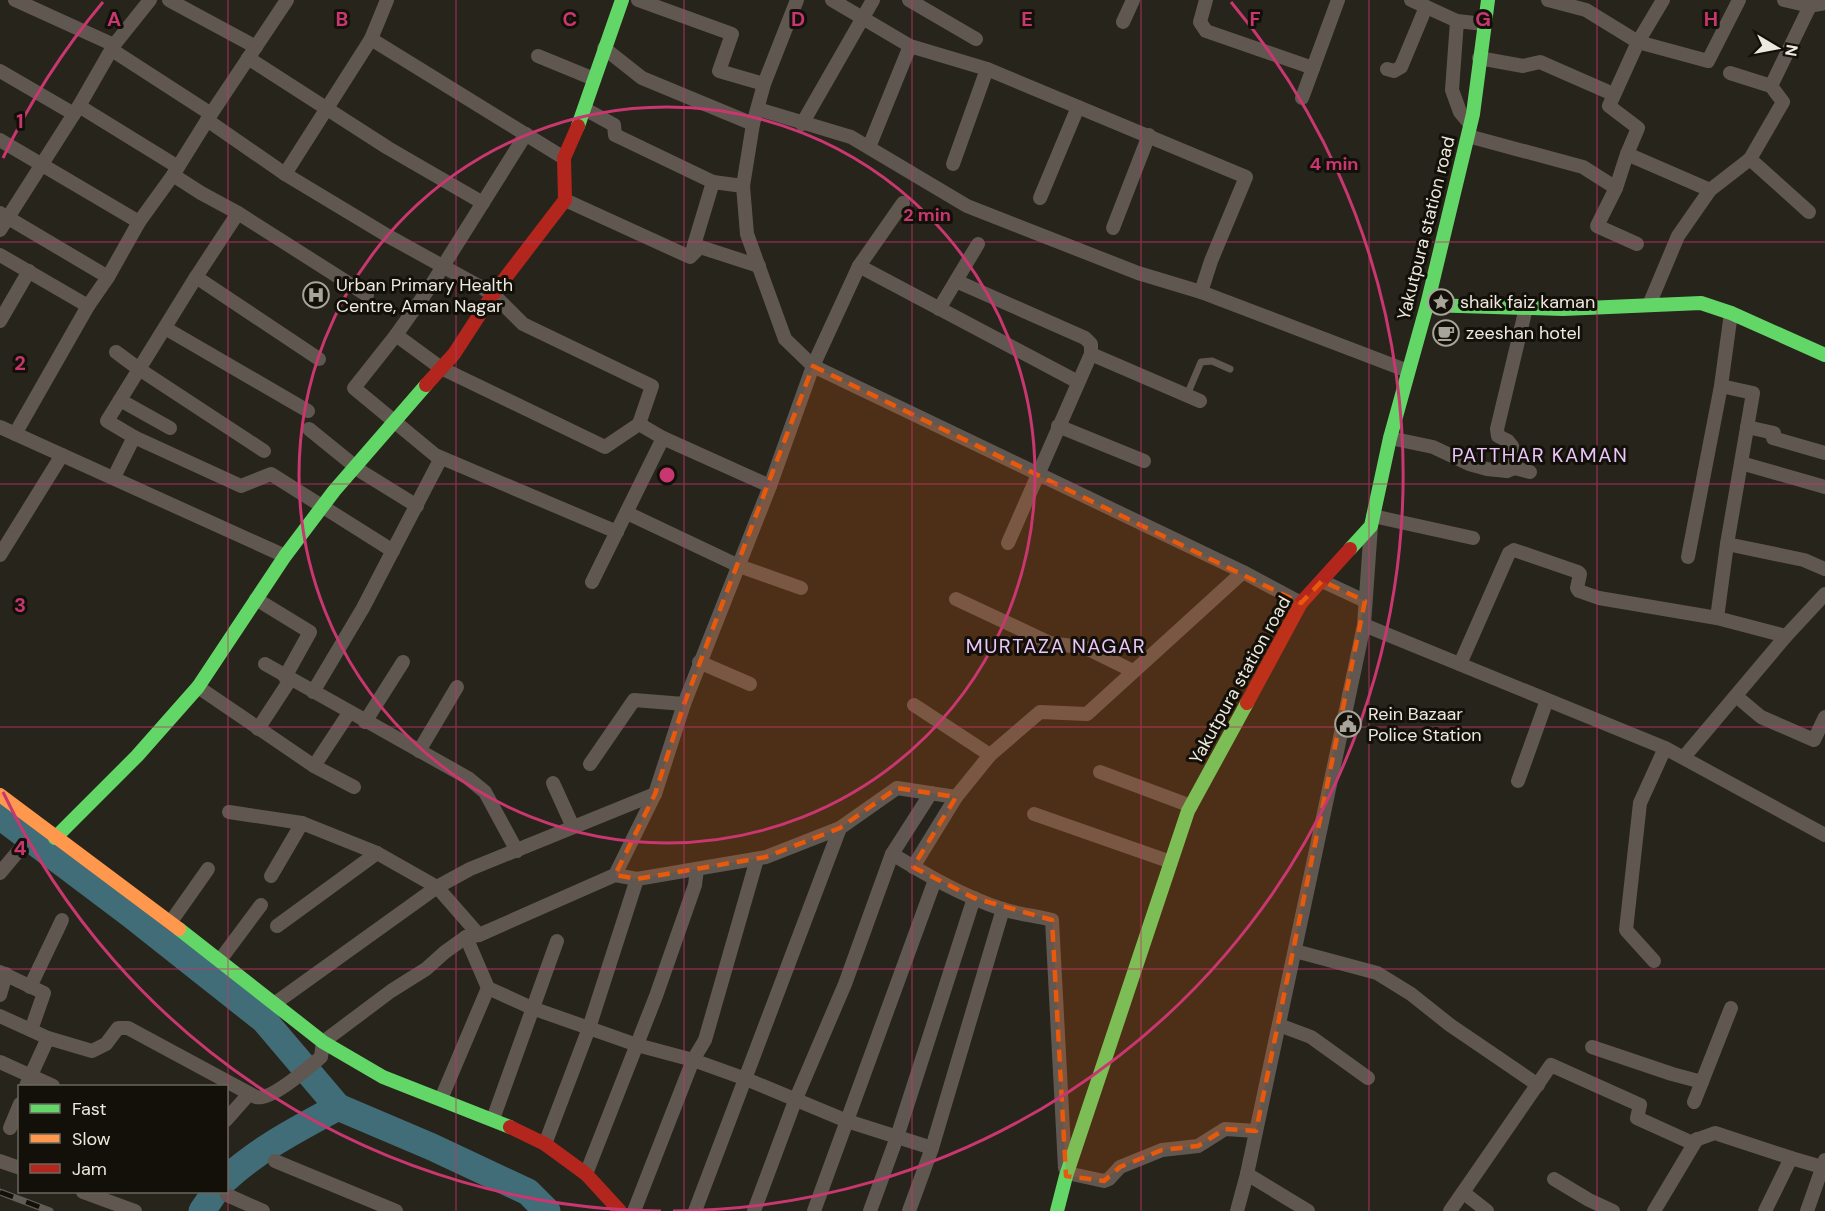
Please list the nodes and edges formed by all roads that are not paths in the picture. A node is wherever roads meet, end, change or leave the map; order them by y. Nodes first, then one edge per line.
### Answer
1 (15, 0) edge
2 (150, 0) edge
3 (169, 0) edge
4 (287, 0) edge
5 (387, 0) edge
6 (622, 0) edge
7 (638, 0) edge
8 (797, 0) edge
9 (832, 0) edge
10 (873, 0) edge
11 (909, 0) edge
12 (1132, 0) edge
13 (1206, 0) edge
14 (1338, 0) edge
15 (1412, 0) edge
16 (1488, 0) edge
17 (1548, 0) edge
18 (1663, 0) edge
19 (1739, 0) edge
20 (1784, 0) edge
21 (1825, 3) edge
22 (1810, 6) junction
23 (1426, 7) junction
24 (863, 17) junction
25 (1457, 21) junction
26 (1123, 22) dead end
27 (1484, 24) junction
28 (371, 39) junction
29 (976, 39) dead end
30 (1638, 42) junction
31 (910, 46) junction
32 (113, 48) junction
33 (604, 48) junction
34 (252, 52) junction
35 (538, 56) dead end
36 (1479, 57) junction
37 (1313, 68) junction
38 (987, 69) junction
39 (1387, 69) dead end
40 (0, 71) edge
41 (1730, 73) dead end
42 (594, 79) junction
43 (764, 84) junction
44 (1771, 86) junction
45 (1613, 94) junction
46 (1302, 98) dead end
47 (1078, 107) junction
48 (325, 109) junction
49 (585, 109) junction
50 (758, 109) junction
51 (77, 110) junction
52 (209, 117) junction
53 (753, 124) junction
54 (802, 124) junction
55 (1469, 130) junction
56 (526, 134) junction
57 (1149, 135) junction
58 (0, 140) edge
59 (869, 147) junction
60 (1627, 154) junction
61 (564, 158) junction
62 (1750, 159) junction
63 (953, 164) dead end
64 (43, 165) junction
65 (175, 171) junction
66 (285, 174) junction
67 (713, 182) junction
68 (743, 186) junction
69 (1616, 188) junction
70 (1710, 190) junction
71 (1040, 198) dead end
72 (565, 200) junction
73 (483, 203) junction
74 (903, 203) dead end
75 (1809, 212) dead end
76 (238, 213) junction
77 (4, 215) edge
78 (139, 222) junction
79 (1113, 228) dead end
80 (0, 230) edge
81 (978, 244) dead end
82 (1637, 244) dead end
83 (0, 255) edge
84 (690, 257) junction
85 (759, 266) junction
86 (859, 266) junction
87 (443, 267) junction
88 (29, 271) junction
89 (108, 277) junction
90 (196, 277) junction
91 (956, 281) junction
92 (1201, 292) junction
93 (493, 294) junction
94 (367, 295) dead end
95 (1427, 305) junction
96 (1649, 305) junction
97 (88, 306) junction
98 (1526, 308) junction
99 (939, 309) junction
100 (1731, 313) junction
101 (0, 321) edge
102 (165, 328) junction
103 (396, 335) junction
104 (116, 352) dead end
105 (1091, 354) junction
106 (1825, 355) edge
107 (319, 359) dead end
108 (813, 366) junction
109 (441, 368) junction
110 (139, 369) junction
111 (1230, 369) dead end
112 (1408, 371) junction
113 (1078, 382) junction
114 (1721, 386) junction
115 (1187, 395) junction
116 (120, 400) junction
117 (1200, 401) dead end
118 (308, 411) dead end
119 (393, 421) junction
120 (639, 424) junction
121 (1058, 426) junction
122 (1747, 427) junction
123 (0, 428) edge
124 (170, 428) dead end
125 (309, 429) dead end
126 (15, 434) junction
127 (134, 437) junction
128 (663, 438) junction
129 (1390, 438) junction
130 (264, 451) dead end
131 (1825, 453) edge
132 (62, 455) junction
133 (441, 458) junction
134 (1144, 461) dead end
135 (1741, 463) junction
136 (355, 466) junction
137 (1507, 471) junction
138 (1530, 472) dead end
139 (1037, 475) junction
140 (114, 477) junction
141 (770, 486) junction
142 (1825, 487) edge
143 (417, 506) junction
144 (323, 507) junction
145 (627, 513) junction
146 (1372, 521) junction
147 (617, 532) junction
148 (1473, 538) dead end
149 (1008, 543) dead end
150 (1727, 544) junction
151 (393, 551) junction
152 (0, 555) edge
153 (285, 556) junction
154 (1688, 557) dead end
155 (739, 566) junction
156 (1825, 569) edge
157 (1243, 572) junction
158 (1322, 581) junction
159 (592, 582) dead end
160 (801, 588) dead end
161 (1825, 594) edge
162 (256, 599) junction
163 (956, 599) dead end
164 (1365, 601) junction
165 (1301, 603) junction
166 (1717, 618) junction
167 (1364, 625) junction
168 (1786, 636) junction
169 (403, 662) dead end
170 (699, 662) junction
171 (265, 664) dead end
172 (1460, 664) junction
173 (1133, 672) junction
174 (287, 678) junction
175 (750, 684) dead end
176 (198, 687) junction
177 (457, 687) dead end
178 (313, 692) junction
179 (1736, 696) junction
180 (1547, 700) junction
181 (684, 704) junction
182 (914, 705) dead end
183 (349, 713) junction
184 (1825, 717) edge
185 (365, 722) junction
186 (258, 729) junction
187 (1665, 748) junction
188 (419, 750) junction
189 (990, 755) junction
190 (1684, 757) junction
191 (590, 764) dead end
192 (314, 766) junction
193 (1100, 772) dead end
194 (1518, 781) dead end
195 (553, 783) dead end
196 (354, 787) dead end
197 (931, 793) junction
198 (655, 794) junction
199 (0, 795) edge
200 (956, 797) junction
201 (1191, 806) junction
202 (230, 812) dead end
203 (1034, 813) dead end
204 (302, 823) junction
205 (573, 827) junction
206 (840, 828) junction
207 (1825, 836) edge
208 (55, 838) junction
209 (20, 849) dead end
210 (518, 850) junction
211 (377, 853) junction
212 (891, 854) junction
213 (757, 859) junction
214 (1171, 862) junction
215 (913, 867) junction
216 (208, 869) dead end
217 (698, 869) junction
218 (0, 873) edge
219 (615, 875) junction
220 (271, 876) dead end
221 (637, 879) junction
222 (935, 880) junction
223 (437, 887) junction
224 (974, 898) junction
225 (261, 905) dead end
226 (1003, 909) junction
227 (62, 920) dead end
228 (170, 924) junction
229 (277, 926) dead end
230 (473, 936) junction
231 (556, 941) dead end
232 (1295, 951) junction
233 (220, 960) junction
234 (1654, 961) dead end
235 (3, 973) edge
236 (30, 987) junction
237 (488, 988) junction
238 (0, 994) edge
239 (274, 1004) junction
240 (532, 1008) junction
241 (1731, 1008) dead end
242 (0, 1016) edge
243 (1279, 1024) junction
244 (589, 1028) junction
245 (31, 1030) junction
246 (48, 1038) junction
247 (323, 1042) junction
248 (637, 1045) junction
249 (1592, 1047) dead end
250 (693, 1060) junction
251 (0, 1062) edge
252 (1368, 1078) dead end
253 (746, 1079) junction
254 (28, 1081) edge
255 (1702, 1082) junction
256 (1538, 1084) junction
257 (48, 1085) edge
258 (249, 1094) junction
259 (441, 1099) junction
260 (795, 1101) junction
261 (1694, 1102) dead end
262 (18, 1109) edge
263 (228, 1118) edge
264 (493, 1119) junction
265 (847, 1121) junction
266 (10, 1128) dead end
267 (1256, 1131) junction
268 (897, 1137) junction
269 (1697, 1140) junction
270 (545, 1144) junction
271 (932, 1148) junction
272 (1791, 1158) junction
273 (0, 1161) edge
274 (275, 1161) dead end
275 (1823, 1164) edge
276 (18, 1167) edge
277 (1247, 1173) junction
278 (586, 1174) junction
279 (1066, 1174) junction
280 (1554, 1179) dead end
281 (88, 1193) edge
282 (1464, 1193) junction
283 (227, 1195) dead end
284 (135, 1211) edge
285 (263, 1211) edge
286 (396, 1211) edge
287 (620, 1211) edge
288 (634, 1211) edge
289 (695, 1211) edge
290 (754, 1211) edge
291 (814, 1211) edge
292 (870, 1211) edge
293 (909, 1211) edge
294 (1057, 1211) edge
295 (1237, 1211) edge
296 (1308, 1211) edge
297 (1450, 1211) edge
298 (1487, 1211) edge
299 (1614, 1211) edge
300 (1654, 1211) edge
301 (1765, 1211) edge
302 (1806, 1211) edge

1 - 32 street
2 - 32 street
3 - 34 street
4 - 34 street
5 - 28 street
6 - 33 street
7 - 43 street
8 - 43 street
9 - 24 street
10 - 24 street
11 - 29 street
12 - 26 street
13 - 37 street
14 - 37 street
15 - 23 street
16 - 27 street, Yakutpura station road
17 - 30 street
18 - 30 street
19 - 30 street
20 - 22 street
21 - 22 street
22 - 44 street
23 - 25 street
23 - 39 street
24 - 31 street
24 - 54 street
25 - 27 street
25 - 55 street
27 - 36 street, Yakutpura station road
28 - 48 street
28 - 56 street
30 - 45 street
31 - 38 street
31 - 59 street
32 - 51 street
32 - 52 street
33 - 42 street
33 - 53 street
34 - 48 street
34 - 52 street
35 - 42 street
36 - 45 street
36 - 55 street, Yakutpura station road
37 - 46 street
38 - 47 street
38 - 63 street
40 - 51 street
41 - 44 street
42 - 49 street
43 - 50 street
44 - 62 street
45 - 60 street
47 - 57 street
47 - 71 street
48 - 66 street
48 - 73 street
49 - 61 street
49 - 67 street
50 - 53 street
50 - 54 street
51 - 64 street
51 - 65 street
52 - 65 street
52 - 66 street
53 - 68 street
54 - 59 street
55 - 69 street
55 - 95 street, Yakutpura station road
56 - 61 street
56 - 73 street
57 - 79 street
57 - 92 street
58 - 64 street
59 - 92 street
60 - 69 street
60 - 70 street
61 - 72 street
62 - 70 street
62 - 75 street
64 - 77 street
64 - 78 street
65 - 76 street
65 - 78 street
66 - 87 street
67 - 68 street
67 - 84 street
68 - 85 street
69 - 82 street
70 - 96 street
72 - 84 street
72 - 93 street
73 - 87 street
74 - 86 street
76 - 90 street
76 - 94 street
77 - 80 street
77 - 89 street
78 - 89 street
81 - 91 street
83 - 88 street
84 - 85 street
85 - 108 street
86 - 99 street
86 - 108 street
87 - 93 street
87 - 103 street
88 - 97 street
88 - 101 street
89 - 97 street
90 - 102 street
90 - 107 street
91 - 99 street
91 - 105 street
92 - 112 street
93 - 109 street
93 - 120 street
95 - 98 street
95 - 112 street, Yakutpura station road
96 - 98 street
96 - 100 street
97 - 126 street
98 - 137 street
99 - 113 street
100 - 106 street
100 - 114 street
102 - 110 street
102 - 118 street
103 - 109 street
103 - 119 street
104 - 110 street
105 - 113 street
105 - 115 street
108 - 139 street
108 - 141 street
109 - 119 street
109 - 120 street
110 - 116 street
110 - 130 street
111 - 115 lane
112 - 129 street, Yakutpura station road
113 - 121 street
114 - 122 street
114 - 154 street
115 - 117 street
116 - 124 street
116 - 127 street
119 - 133 street
119 - 136 street
120 - 128 street
121 - 134 street
121 - 139 street
122 - 131 street
122 - 135 street
123 - 126 street
125 - 136 street
126 - 132 street
127 - 140 street
127 - 144 street
128 - 141 street
128 - 145 street
129 - 137 street
129 - 146 street, Yakutpura station road
132 - 140 street
132 - 152 street
133 - 143 street
133 - 147 street
135 - 142 street
135 - 150 street
136 - 143 street
136 - 144 street
137 - 138 street
139 - 149 street
139 - 157 street
140 - 153 street
141 - 155 street
143 - 151 street
144 - 151 street
144 - 153 street
145 - 147 street
145 - 155 street
146 - 148 street
146 - 158 street, Yakutpura station road
146 - 164 street
147 - 159 street
150 - 156 street
150 - 166 street
151 - 178 street
153 - 162 street
155 - 160 street
155 - 170 street
157 - 165 street
157 - 173 street
158 - 164 street
158 - 165 street, Yakutpura station road
161 - 168 street
162 - 174 street
162 - 176 street
163 - 173 street
164 - 167 street
165 - 201 street, Yakutpura station road
166 - 168 street
166 - 172 street
167 - 172 street
167 - 232 street
168 - 179 street
169 - 185 street
170 - 175 street
170 - 181 street
171 - 174 street
172 - 180 street
173 - 189 street
174 - 178 street
174 - 186 street
176 - 186 street
176 - 208 street
177 - 188 street
178 - 183 street
179 - 184 street
179 - 190 street
180 - 187 street
180 - 194 street
181 - 191 street
181 - 198 street
182 - 189 street
183 - 185 street
183 - 192 street
185 - 188 street
186 - 192 street
187 - 190 street
187 - 234 street
188 - 210 street
189 - 200 street
190 - 207 street
192 - 196 street
193 - 201 street
195 - 205 street
197 - 200 street
197 - 206 street
197 - 212 street
198 - 205 street
198 - 219 street
199 - 208 street
200 - 215 street
201 - 214 street, Yakutpura station road
202 - 204 street
203 - 214 street
204 - 211 street
204 - 220 street
205 - 210 street
206 - 213 street
206 - 253 street
208 - 228 street
209 - 218 street
210 - 223 street
211 - 223 street
211 - 229 street
212 - 215 street
212 - 260 street
213 - 217 street
213 - 250 street
214 - 279 street, Yakutpura station road
215 - 222 street
216 - 228 street
217 - 221 street
217 - 248 street
219 - 221 street
219 - 230 street
221 - 244 street
222 - 224 street
222 - 265 street
223 - 230 street
223 - 239 street
224 - 226 street
224 - 268 street
225 - 233 street
226 - 271 street
226 - 279 street
227 - 236 street
228 - 233 street
230 - 237 street
230 - 247 street
231 - 240 street
232 - 243 street
232 - 256 street
233 - 239 street
235 - 236 street
235 - 238 street
236 - 245 street
237 - 240 street
237 - 259 street
239 - 247 street
240 - 244 street
240 - 264 street
241 - 255 street
242 - 245 street
243 - 252 street
243 - 267 street
244 - 248 street
244 - 270 street
245 - 246 street
246 - 254 street
246 - 258 street
247 - 258 street
247 - 259 street
248 - 250 street
248 - 278 street
249 - 255 street
250 - 253 street
250 - 288 street
251 - 254 street
253 - 260 street
253 - 289 street
254 - 257 street
255 - 261 street
256 - 269 street
256 - 282 street
258 - 263 street
259 - 264 street
260 - 265 street
260 - 290 street
262 - 266 street
264 - 270 street
265 - 268 street
265 - 291 street
267 - 277 street
267 - 279 street
268 - 271 street
268 - 292 street
269 - 272 street
269 - 300 street
270 - 278 street
271 - 293 street
272 - 275 street
272 - 301 street
273 - 276 street
274 - 286 street
275 - 302 street
277 - 295 street
277 - 296 street
278 - 287 street
279 - 294 street, Yakutpura station road
280 - 299 street
281 - 284 street
282 - 297 street
282 - 298 street
283 - 285 street

